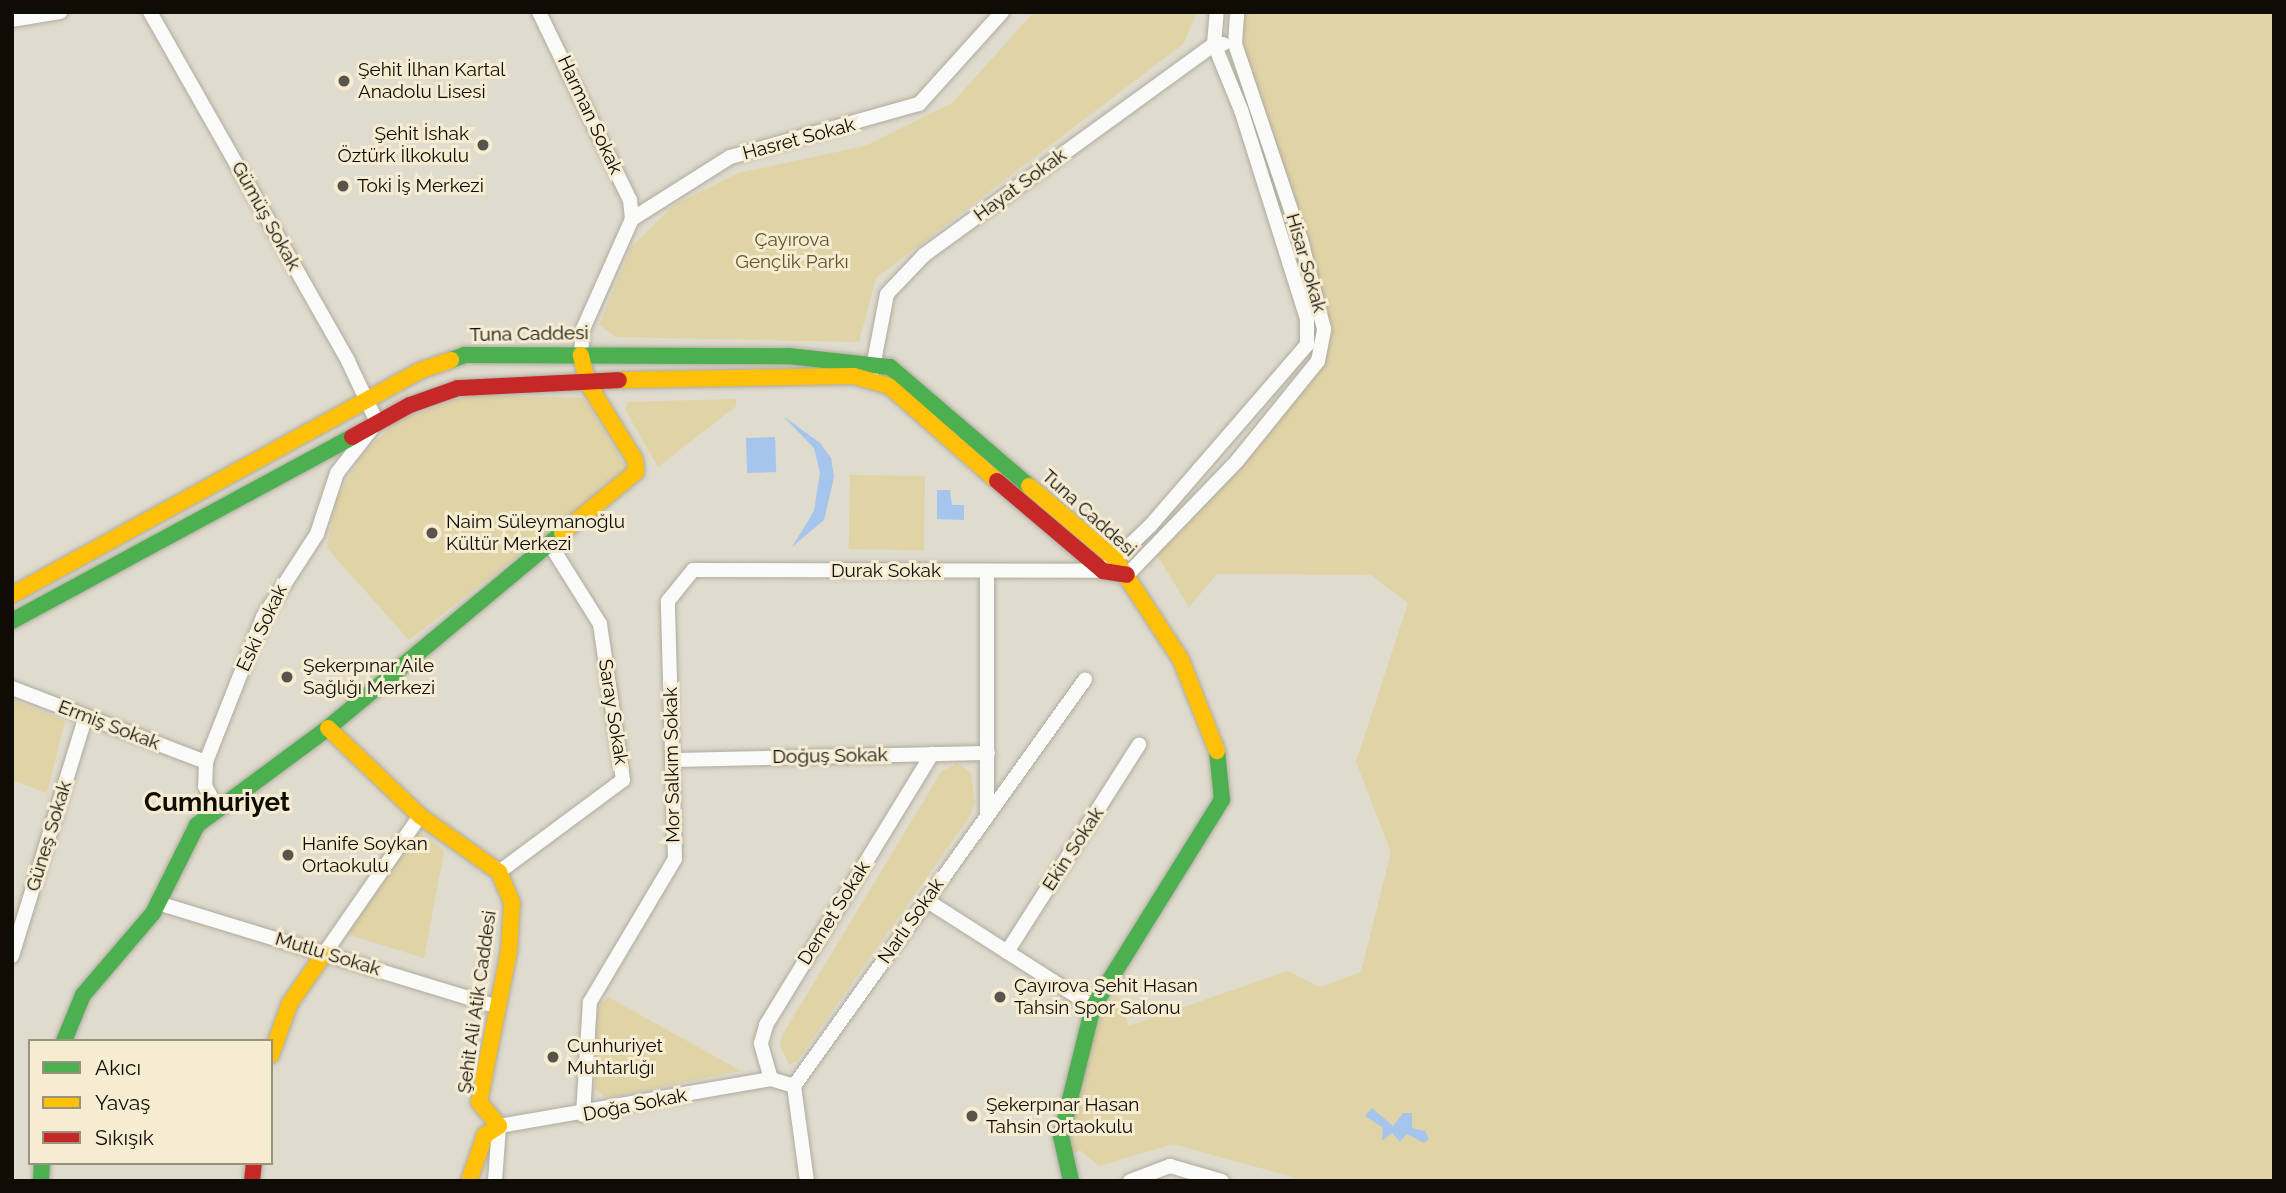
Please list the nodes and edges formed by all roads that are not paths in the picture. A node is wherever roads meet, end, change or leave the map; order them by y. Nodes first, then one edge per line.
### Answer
1 (60, 12) edge
2 (150, 12) edge
3 (540, 12) edge
4 (1002, 12) edge
5 (1217, 12) edge
6 (1237, 12) edge
7 (12, 20) edge
8 (1214, 44) junction
9 (1235, 44) junction
10 (632, 219) junction
11 (581, 355) junction
12 (874, 364) junction
13 (870, 380) junction
14 (588, 384) junction
15 (366, 400) junction
16 (377, 422) junction
17 (551, 547) junction
18 (1109, 565) junction
19 (987, 571) junction
20 (1127, 575) junction
21 (12, 595) edge
22 (668, 601) joint
23 (12, 621) edge
24 (1084, 680) dead end
25 (12, 688) edge
26 (86, 716) junction
27 (328, 728) junction
28 (1139, 746) dead end
29 (988, 753) junction
30 (932, 754) junction
31 (672, 760) junction
32 (206, 762) junction
33 (218, 809) junction
34 (987, 814) junction
35 (420, 816) junction
36 (499, 872) junction
37 (926, 900) junction
38 (158, 903) junction
39 (1007, 952) junction
40 (324, 954) junction
41 (12, 956) edge
42 (498, 1007) junction
43 (1093, 1007) junction
44 (65, 1039) edge
45 (273, 1050) edge
46 (771, 1079) junction
47 (794, 1086) junction
48 (583, 1115) junction
49 (499, 1126) junction
50 (1206, 1178) edge
51 (469, 1181) edge
52 (495, 1181) edge
53 (807, 1181) edge
54 (1071, 1181) edge
55 (1130, 1181) edge
56 (1222, 1181) edge

1 - 7 street
2 - 15 street, Gümüş Sokak
3 - 10 street, Harman Sokak
4 - 10 street, Hasret Sokak
5 - 8 street, Hisar Sokak
6 - 9 street, Hisar Sokak
8 - 9 street
8 - 12 street, Hayat Sokak
8 - 18 street, Hisar Sokak
9 - 20 street, Hisar Sokak
10 - 11 street
11 - 12 street, Tuna Caddesi
11 - 14 street
11 - 15 street, Tuna Caddesi
12 - 13 street, Hayat Sokak
12 - 18 street, Tuna Caddesi
13 - 14 street, Tuna Caddesi
13 - 18 street, Tuna Caddesi
14 - 16 street, Tuna Caddesi
14 - 17 street
15 - 16 street, Gümüş Sokak
15 - 21 street, Tuna Caddesi
16 - 23 street, Tuna Caddesi
16 - 32 street, Eski Sokak
17 - 27 street
17 - 36 street, Saray Sokak
18 - 19 street, Durak Sokak
18 - 20 street, Tuna Caddesi
19 - 22 street, Durak Sokak
19 - 29 street
20 - 43 street, Tuna Caddesi
22 - 31 street, Mor Salkım Sokak
24 - 34 street, Narlı Sokak
25 - 26 street, Ermiş Sokak
26 - 32 street, Ermiş Sokak
26 - 41 street, Güneş Sokak
27 - 33 street
27 - 35 street
28 - 39 street, Ekin Sokak
29 - 30 street, Doğuş Sokak
29 - 34 street
30 - 31 street, Doğuş Sokak
30 - 46 street, Demet Sokak
31 - 48 street, Mor Salkım Sokak
32 - 33 street, Eski Sokak
33 - 38 street
34 - 37 street, Narlı Sokak
35 - 36 street
35 - 40 street
36 - 42 street, Şehit Ali Atik Caddesi
37 - 39 street
37 - 47 street, Narlı Sokak
38 - 40 street, Mutlu Sokak
38 - 44 street
39 - 43 street
40 - 42 street, Mutlu Sokak
40 - 45 street
42 - 49 street, Şehit Ali Atik Caddesi
43 - 54 street, Tuna Caddesi
46 - 47 street
46 - 48 street, Doğa Sokak
47 - 53 street
48 - 49 street, Doğa Sokak
49 - 51 street
49 - 52 street
50 - 55 street
50 - 56 street

